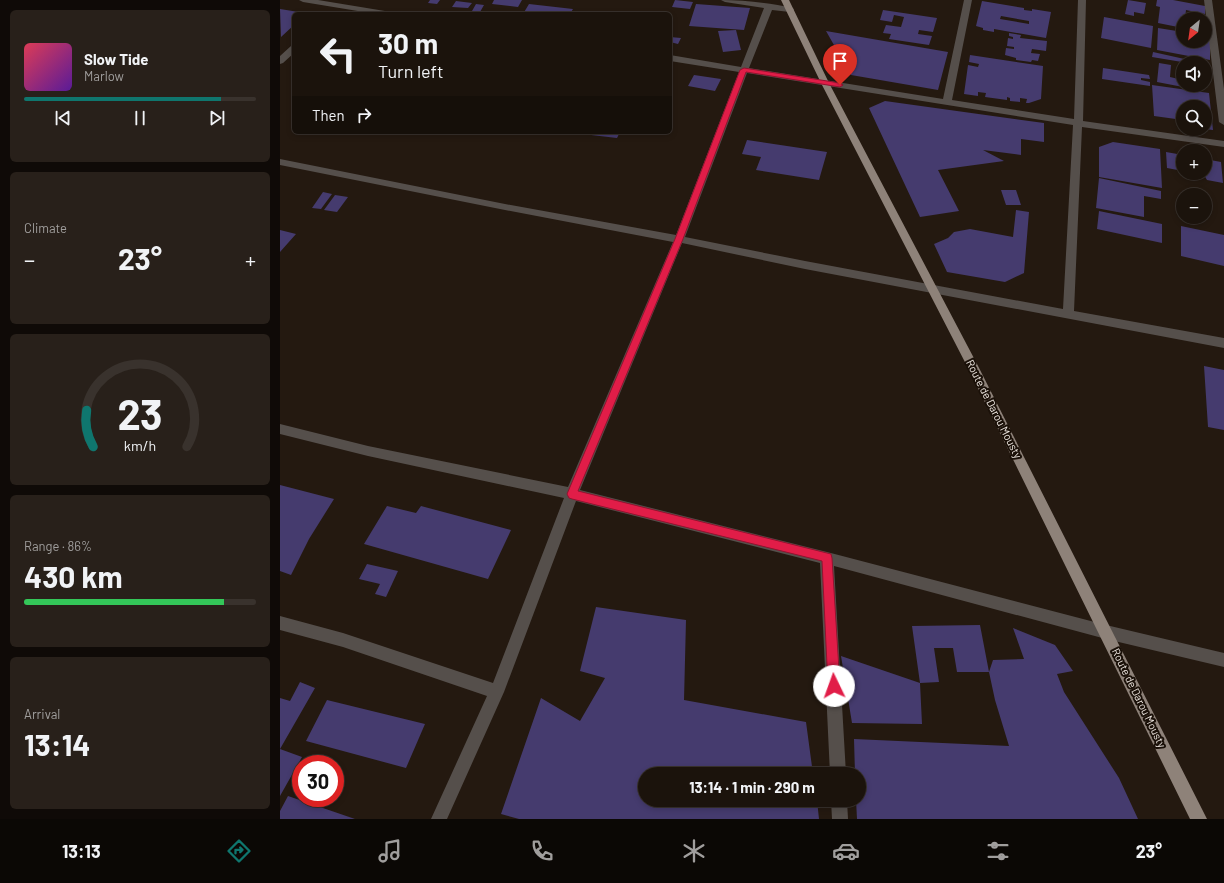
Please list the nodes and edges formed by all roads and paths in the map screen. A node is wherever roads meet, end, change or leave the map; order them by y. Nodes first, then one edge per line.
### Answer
1 (303, 0) edge
2 (725, 0) edge
3 (968, 0) edge
4 (1082, 0) edge
5 (1208, 0) edge
6 (341, 3) edge
7 (788, 5) edge
8 (769, 6) junction
9 (331, 12) edge
10 (382, 12) edge
11 (292, 50) edge
12 (672, 58) edge
13 (280, 61) edge
14 (744, 70) junction
15 (825, 83) junction
16 (947, 102) junction
17 (1224, 122) edge
18 (1078, 123) junction
19 (1224, 144) edge
20 (280, 162) edge
21 (679, 239) junction
22 (931, 289) junction
23 (1068, 314) junction
24 (1224, 343) edge
25 (280, 430) edge
26 (572, 494) junction
27 (827, 558) junction
28 (280, 623) edge
29 (1106, 632) junction
30 (1224, 660) edge
31 (497, 692) junction
32 (838, 767) edge
33 (839, 807) edge
34 (439, 819) edge
35 (840, 819) edge
36 (1199, 819) edge

1 - 6 street
2 - 8 street
3 - 16 street
4 - 18 street
5 - 17 street
6 - 9 street
6 - 10 street
7 - 8 street
7 - 15 main road, Route de Darou Mousty
8 - 14 street
11 - 13 street
12 - 14 street
14 - 15 street
14 - 21 street
15 - 16 street
15 - 22 main road, Route de Darou Mousty
16 - 18 street
18 - 19 street
18 - 23 street
20 - 21 street
21 - 22 street
21 - 26 street
22 - 23 street
22 - 29 main road, Route de Darou Mousty
23 - 24 street
25 - 26 street
26 - 27 street
26 - 31 street
27 - 29 street
27 - 32 street
28 - 31 street
29 - 30 street
29 - 36 main road, Route de Darou Mousty
31 - 34 street
33 - 35 street

